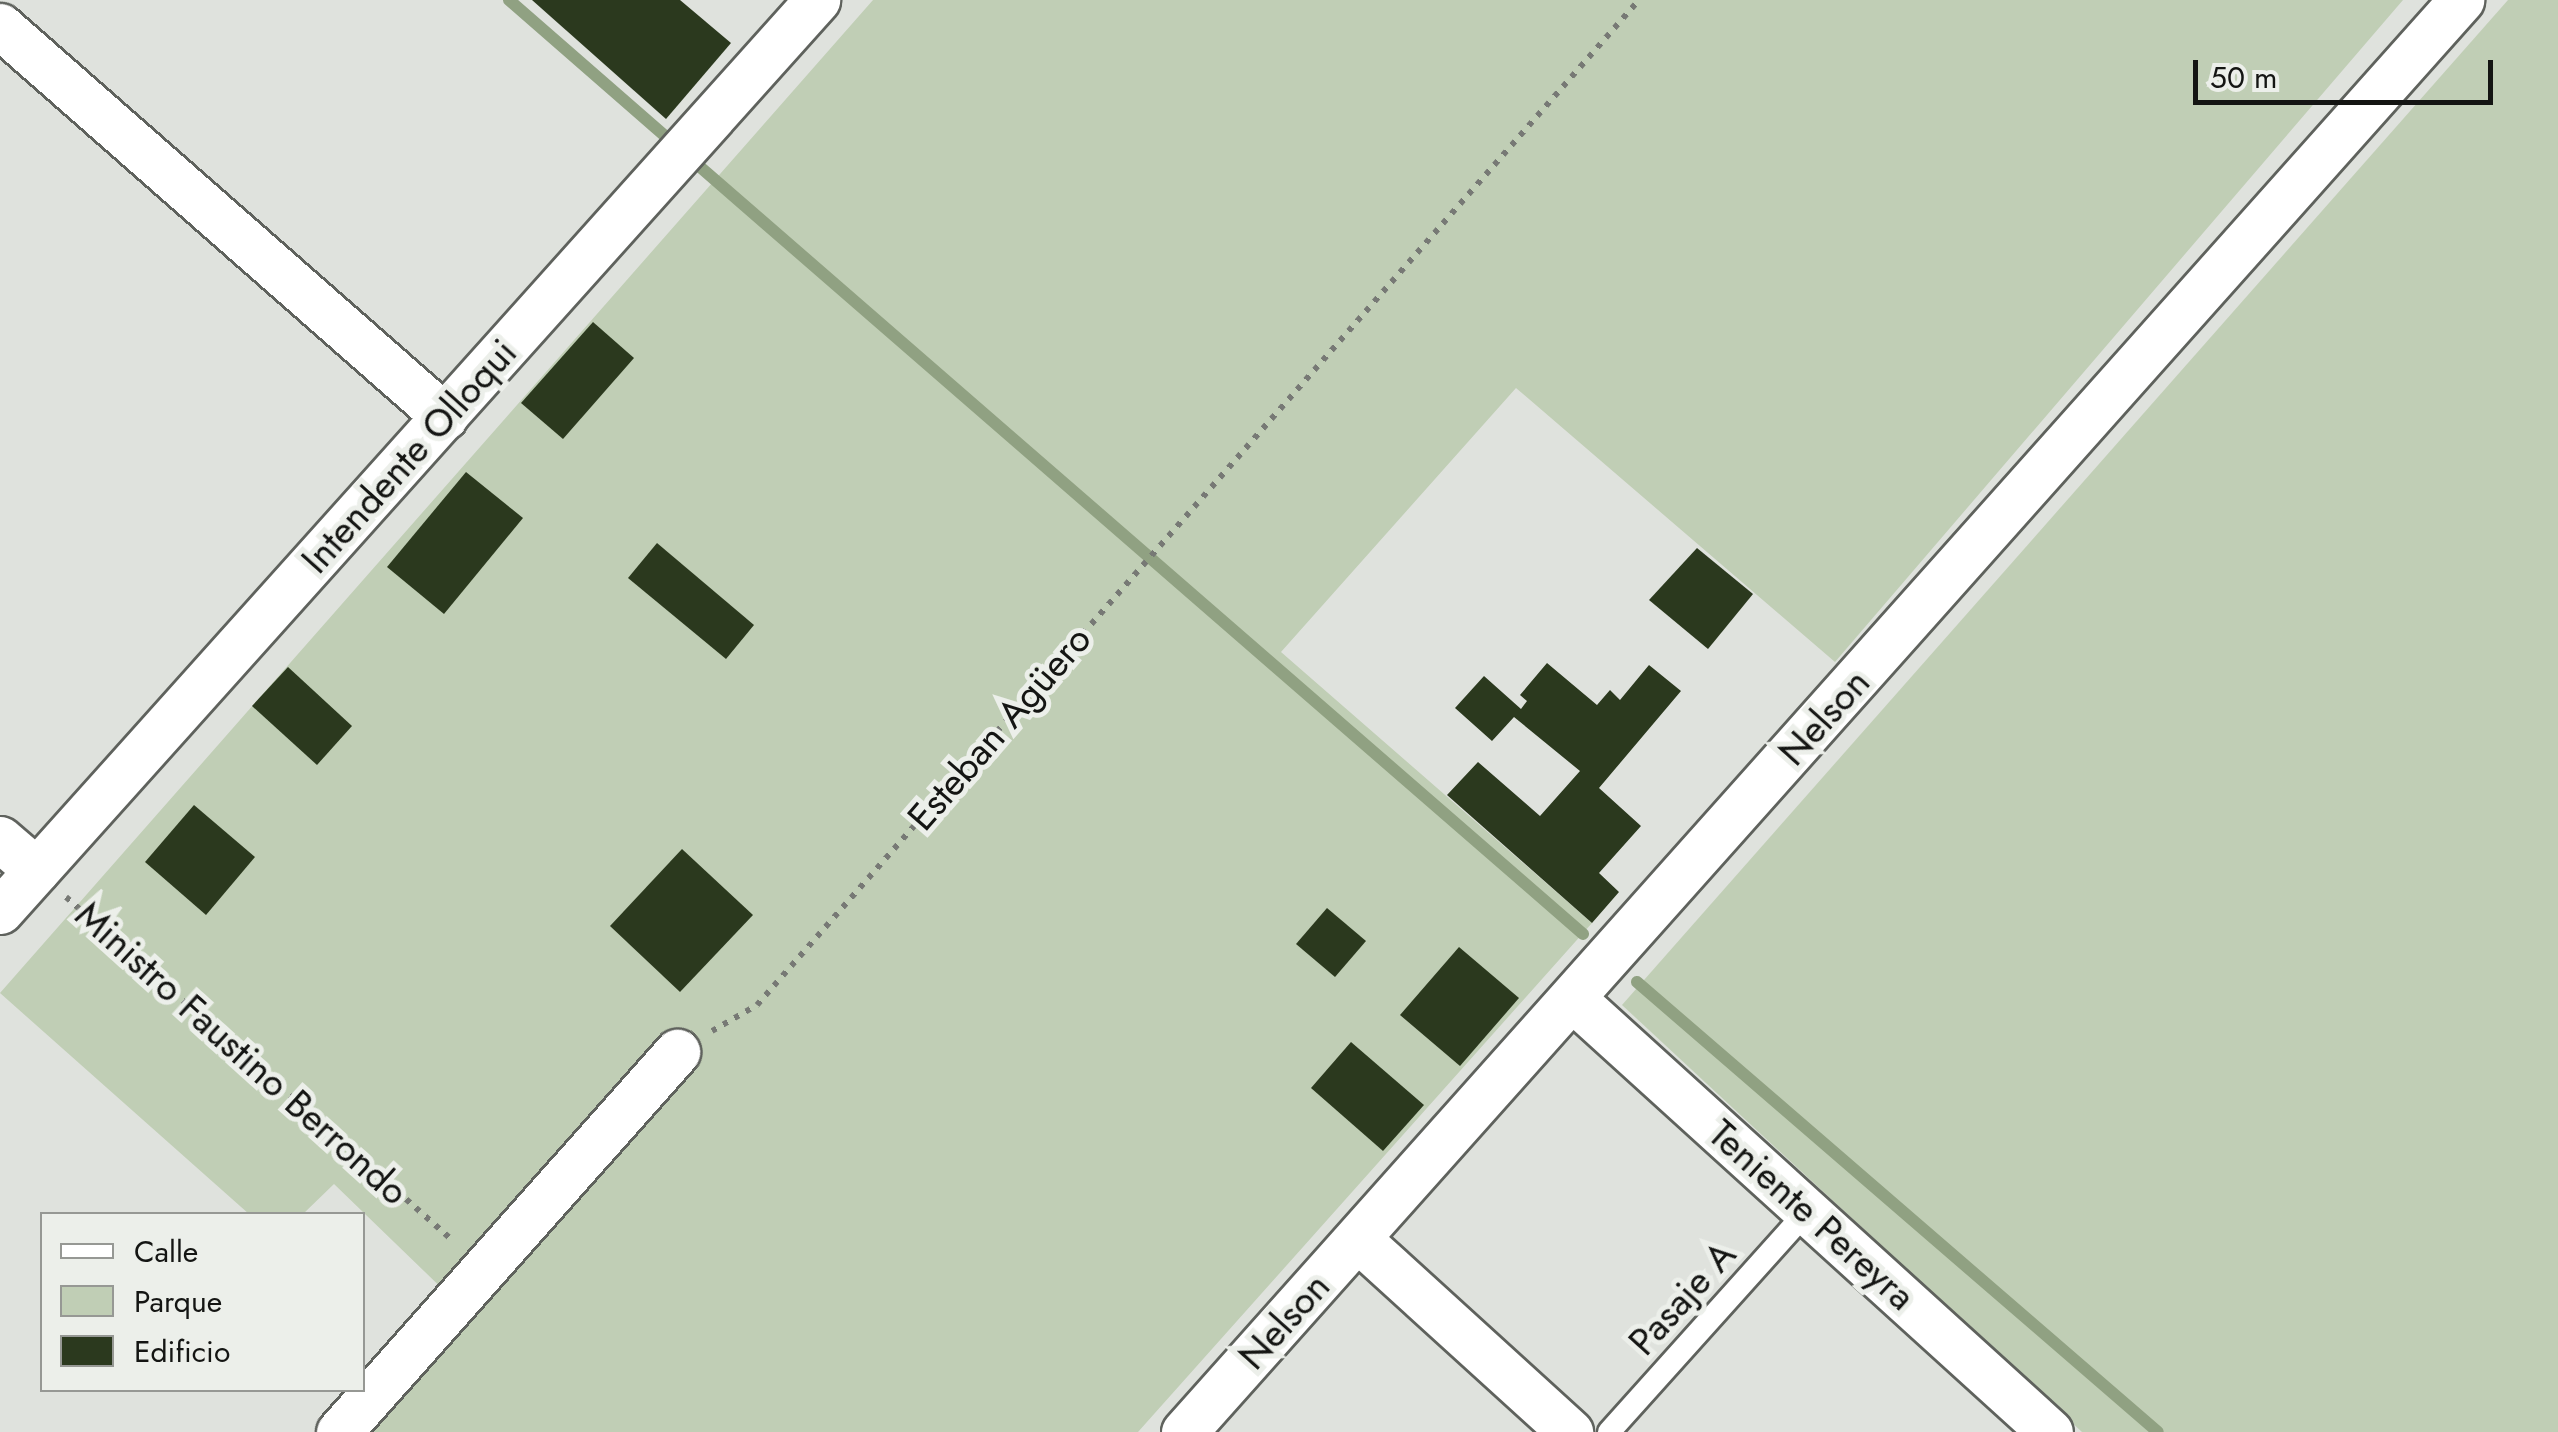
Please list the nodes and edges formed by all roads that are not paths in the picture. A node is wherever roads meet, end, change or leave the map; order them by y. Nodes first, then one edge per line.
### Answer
1 (17, 0) edge
2 (816, 0) edge
3 (2461, 0) edge
4 (0, 23) edge
5 (445, 417) junction
6 (0, 838) edge
7 (36, 870) junction
8 (0, 911) edge
9 (1573, 999) junction
10 (677, 1052) road end
11 (1807, 1211) junction
12 (1358, 1238) junction
13 (2040, 1429) edge
14 (339, 1432) edge
15 (1184, 1432) edge
16 (1570, 1432) edge
17 (1609, 1432) edge

1 - 4 street
2 - 5 street, Intendente Olloqui
3 - 9 street, Nelson
4 - 5 street
5 - 7 street, Intendente Olloqui
6 - 7 street
7 - 8 street, Intendente Olloqui
9 - 11 street, Teniente Pereyra
9 - 12 street, Nelson
10 - 14 street
11 - 13 street, Teniente Pereyra
11 - 17 lane, Pasaje A
12 - 15 street, Nelson
12 - 16 street

